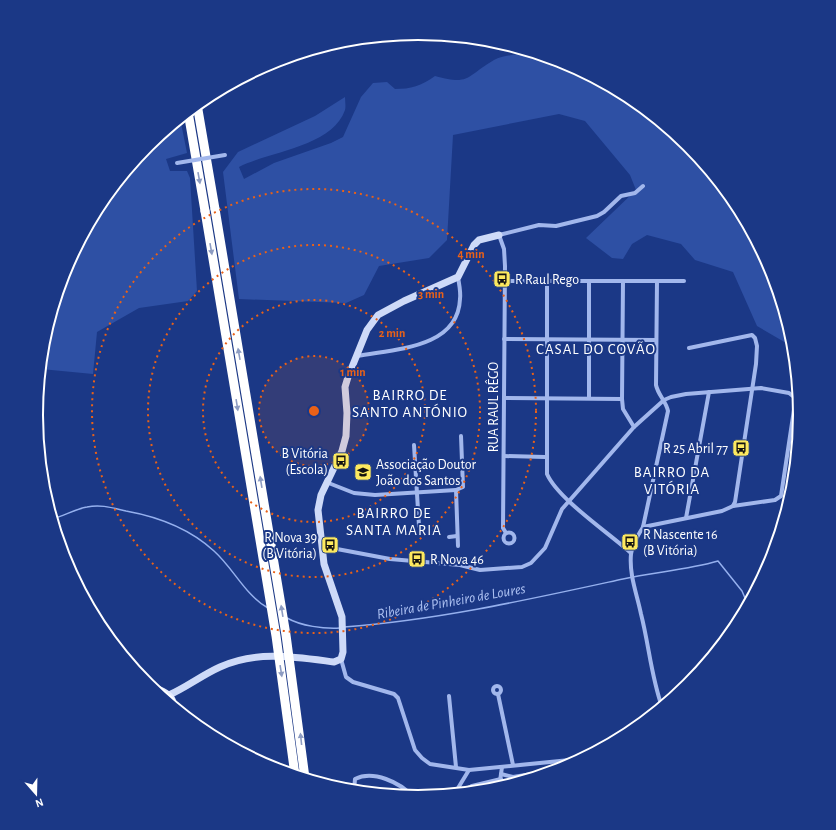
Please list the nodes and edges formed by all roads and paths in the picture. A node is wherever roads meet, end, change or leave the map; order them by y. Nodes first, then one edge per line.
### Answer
1 (201, 109) edge
2 (198, 111) edge
3 (189, 118) edge
4 (225, 155) dead end
5 (207, 162) junction
6 (177, 163) dead end
7 (643, 186) dead end
8 (499, 235) junction
9 (458, 277) junction
10 (505, 281) junction
11 (547, 281) junction
12 (589, 281) junction
13 (623, 281) junction
14 (656, 281) junction
15 (684, 281) dead end
16 (504, 339) junction
17 (547, 339) junction
18 (589, 340) junction
19 (623, 340) junction
20 (655, 340) junction
21 (689, 348) dead end
22 (356, 356) junction
23 (752, 389) junction
24 (709, 392) junction
25 (792, 397) edge
26 (504, 398) junction
27 (546, 398) junction
28 (589, 398) junction
29 (622, 399) junction
30 (664, 400) junction
31 (793, 414) edge
32 (634, 426) junction
33 (461, 436) dead end
34 (414, 445) dead end
35 (504, 456) junction
36 (545, 457) junction
37 (326, 482) junction
38 (456, 490) junction
39 (417, 492) junction
40 (569, 501) junction
41 (733, 506) junction
42 (686, 518) junction
43 (419, 526) dead end
44 (643, 527) junction
45 (506, 533) dead end
46 (458, 536) junction
47 (449, 537) dead end
48 (322, 546) junction
49 (458, 546) dead end
50 (631, 553) junction
51 (341, 659) junction
52 (498, 694) dead end
53 (170, 696) edge
54 (449, 696) dead end
55 (660, 701) edge
56 (562, 761) edge
57 (551, 762) junction
58 (513, 765) junction
59 (551, 765) edge
60 (456, 767) junction
61 (502, 767) junction
62 (294, 769) edge
63 (469, 770) junction
64 (304, 772) edge
65 (517, 776) edge
66 (501, 777) junction
67 (500, 781) edge
68 (355, 785) edge
69 (473, 786) edge
70 (459, 788) edge
71 (404, 789) edge

1 - 5 highway
2 - 5 highway
3 -> 62 highway, bridge
4 - 6 street, bridge
64 -> 5 highway, bridge
7 - 8 street
8 - 9 street
8 - 10 street, RUA RAUL RÊGO
9 - 22 street
9 - 22 street
10 - 11 street
10 - 16 street, RUA RAUL RÊGO
11 - 12 street
11 - 17 street
12 - 13 street
12 - 18 street
13 - 14 street
13 - 19 street
14 - 15 street
14 - 20 street
16 - 17 street
16 - 26 street, RUA RAUL RÊGO
17 - 18 street
17 - 27 street
18 - 19 street
18 - 28 street
19 - 20 street
19 - 29 street
20 - 30 street
21 - 23 street
22 - 37 street
23 - 24 street
23 - 25 street
23 - 41 street
24 - 30 street
24 - 42 street
26 - 27 street
26 - 35 street, RUA RAUL RÊGO
27 - 28 street
27 - 36 street
28 - 29 street
29 - 32 street
30 - 32 street
30 - 44 street
31 - 41 street
32 - 40 street
33 - 38 street
34 - 39 street
35 - 36 street
35 - 45 street, RUA RAUL RÊGO
36 - 40 street
37 - 39 street
37 - 48 street
38 - 39 street
38 - 46 street
39 - 43 street
40 - 48 street
40 - 50 street
41 - 42 street
42 - 44 street
44 - 50 street
46 - 47 street
46 - 49 street
48 - 51 street
50 - 55 street
51 - 53 street
51 - 60 street
52 - 58 street
54 - 60 street
56 - 57 street
57 - 58 street
57 - 59 street
58 - 61 street
60 - 63 street
61 - 63 street
61 - 66 street
63 - 70 street
65 - 66 street
66 - 67 street
66 - 69 street
68 - 71 street

